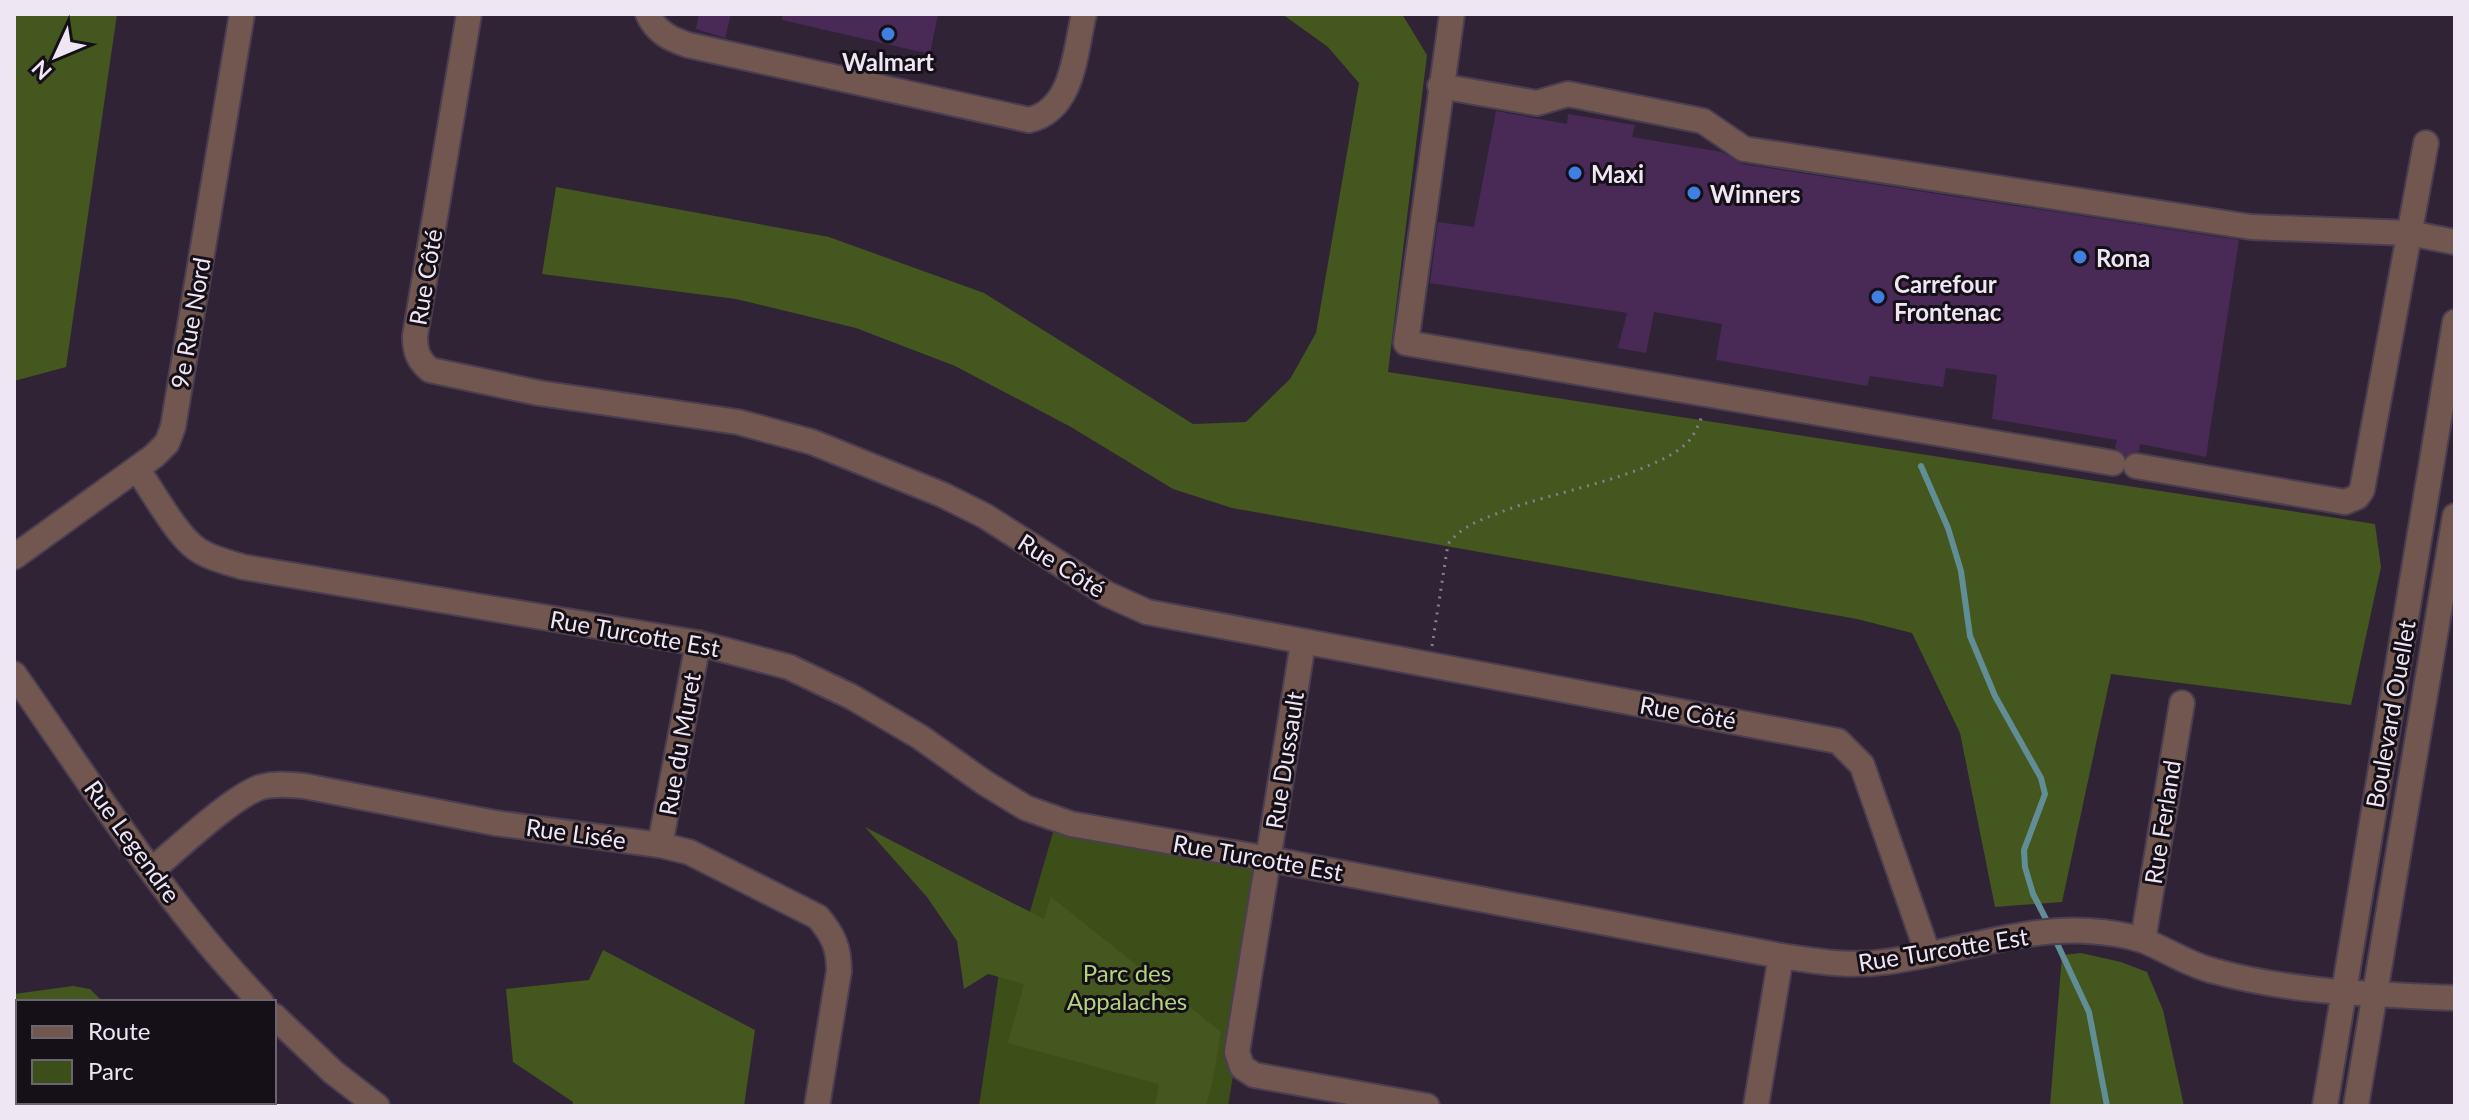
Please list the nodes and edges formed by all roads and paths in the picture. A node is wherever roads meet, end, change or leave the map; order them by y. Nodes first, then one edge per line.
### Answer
1 (242, 14) edge
2 (469, 14) edge
3 (648, 14) edge
4 (1084, 14) edge
5 (1452, 14) edge
6 (1440, 86) junction
7 (2426, 143) dead end
8 (2409, 233) junction
9 (2455, 242) edge
10 (2455, 322) edge
11 (1707, 394) junction
12 (137, 469) junction
13 (2455, 516) edge
14 (14, 557) edge
15 (2404, 636) junction
16 (2446, 637) edge
17 (698, 643) junction
18 (1303, 643) junction
19 (1428, 665) junction
20 (14, 674) edge
21 (2182, 703) dead end
22 (660, 845) junction
23 (1269, 859) junction
24 (152, 870) junction
25 (2143, 940) junction
26 (1928, 954) junction
27 (1781, 956) junction
28 (2343, 994) junction
29 (2375, 994) junction
30 (2455, 998) edge
31 (259, 1000) edge
32 (276, 1018) edge
33 (377, 1106) edge
34 (817, 1106) edge
35 (1427, 1106) edge
36 (1756, 1106) edge
37 (2325, 1106) edge
38 (2356, 1106) edge

1 - 12 street, 9e Rue Nord
2 - 18 street, Rue Côté
3 - 4 street
5 - 6 street
6 - 8 street
6 - 11 street
7 - 8 street
8 - 9 street
8 - 11 street
10 - 15 street, Boulevard Ouellet
11 - 19 path
12 - 14 street, 9e Rue Nord
12 - 17 street, Rue Turcotte Est
13 - 16 street, Boulevard Ouellet
15 - 16 street
15 - 28 street, Boulevard Ouellet
16 - 29 street, Boulevard Ouellet
17 - 22 street, Rue du Muret
17 - 23 street, Rue Turcotte Est
18 - 19 street, Rue Côté
18 - 23 street, Rue Dussault
19 - 26 street, Rue Côté
20 - 24 street, Rue Legendre
21 - 25 street, Rue Ferland
22 - 24 street, Rue Lisée
22 - 34 street, Rue Lisée
23 - 27 street, Rue Turcotte Est
23 - 35 street, Rue Dussault
24 - 31 street, Rue Legendre
25 - 26 street, Rue Turcotte Est
25 - 28 street, Rue Turcotte Est
26 - 27 street, Rue Turcotte Est
27 - 36 street
28 - 29 street, Rue Turcotte Est
28 - 37 street, Boulevard Ouellet
29 - 30 street, Rue Turcotte Est
29 - 38 street, Boulevard Ouellet
32 - 33 street

